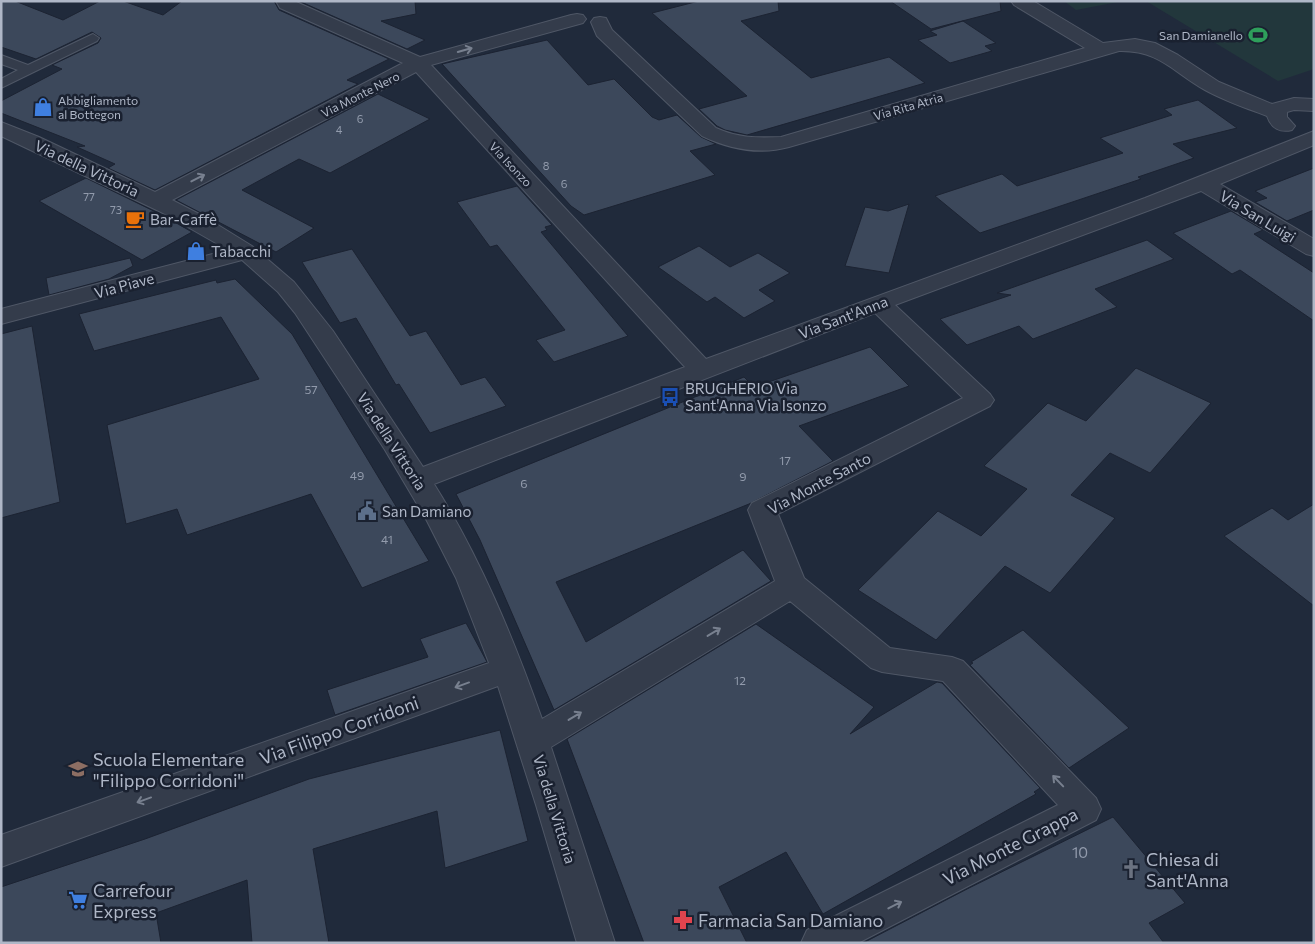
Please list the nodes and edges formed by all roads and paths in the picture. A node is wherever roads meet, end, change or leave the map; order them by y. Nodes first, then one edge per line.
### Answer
1 (1020, 1) edge
2 (286, 3) edge
3 (588, 9) edge
4 (94, 38) dead end
5 (1100, 49) junction
6 (1, 59) edge
7 (418, 63) junction
8 (29, 70) junction
9 (1, 84) edge
10 (1314, 105) edge
11 (1281, 115) junction
12 (1, 128) edge
13 (1314, 137) edge
14 (31, 141) junction
15 (1, 145) edge
16 (1269, 157) junction
17 (1203, 183) junction
18 (155, 200) junction
19 (1314, 249) edge
20 (246, 252) junction
21 (879, 303) junction
22 (1, 317) edge
23 (702, 370) junction
24 (417, 480) junction
25 (792, 585) junction
26 (508, 669) junction
27 (533, 741) junction
28 (1, 851) edge
29 (596, 943) edge
30 (820, 943) edge

1 - 5 street
2 - 7 street, Via Isonzo
3 - 5 street, Via Rita Atria
7 -> 3 street, Via Monte Nero
4 - 8 lane
5 - 11 street, Via Rita Atria
6 - 8 lane
18 -> 7 street, Via Monte Nero
7 - 23 street, Via Isonzo
8 - 9 lane
10 - 11 street
11 - 13 street, Via Sant'Anna
11 - 16 street
12 - 14 street, Via della Vittoria
13 - 16 street, Via Sant'Anna
14 - 15 street
14 - 18 street, Via della Vittoria
16 - 17 street, Via Sant'Anna
17 - 19 street, Via San Luigi
17 - 21 street, Via Sant'Anna
18 - 20 street, Via della Vittoria
20 - 22 street, Via Piave
20 - 24 street, Via della Vittoria
21 - 23 street, Via Sant'Anna
21 - 25 street, Via Monte Santo
23 - 24 street, Via Sant'Anna
24 - 26 street, Via della Vittoria
27 -> 25 street
30 -> 25 street, Via Monte Grappa
26 - 27 street, Via della Vittoria
26 -> 28 street, Via Filippo Corridoni
27 - 29 street, Via della Vittoria

